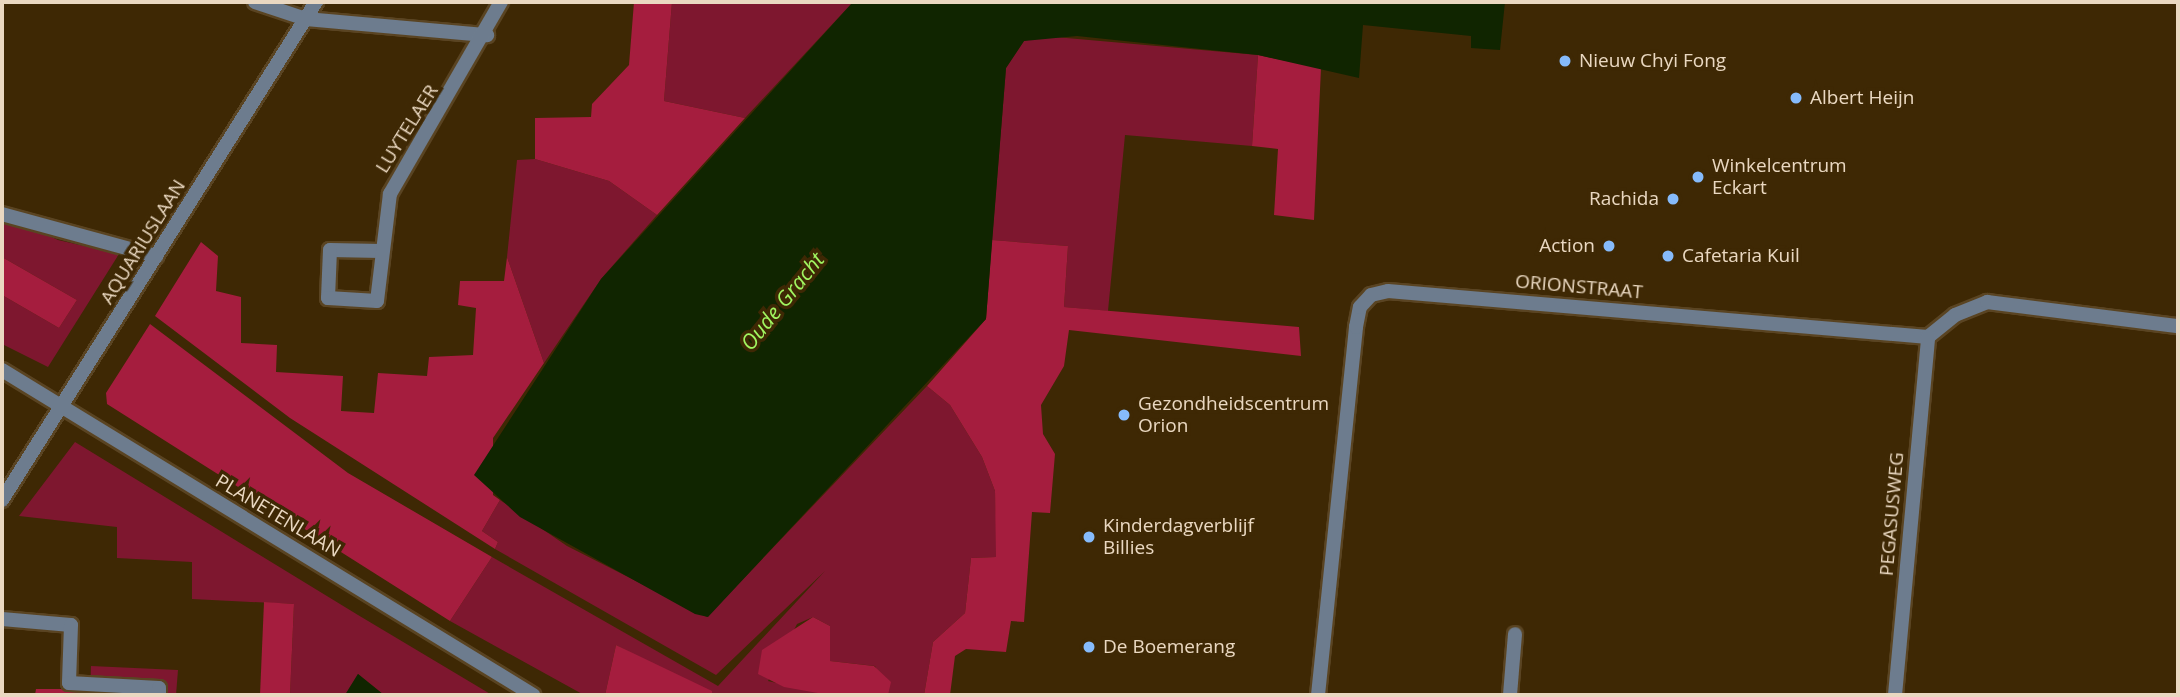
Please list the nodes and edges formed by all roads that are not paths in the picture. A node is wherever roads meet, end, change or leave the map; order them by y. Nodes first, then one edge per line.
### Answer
1 (255, 2) edge
2 (316, 2) edge
3 (501, 2) edge
4 (306, 19) junction
5 (487, 35) junction
6 (2, 215) edge
7 (381, 251) junction
8 (156, 256) junction
9 (2178, 326) edge
10 (1928, 337) junction
11 (2, 370) edge
12 (65, 409) junction
13 (2, 500) edge
14 (2, 619) edge
15 (1515, 634) dead end
16 (159, 695) edge
17 (533, 695) edge
18 (1318, 695) edge
19 (1510, 695) edge
20 (1895, 695) edge

1 - 4 street
2 - 4 street, AQUARIUSLAAN
3 - 5 street, LUYTELAER
4 - 5 street
4 - 8 street, AQUARIUSLAAN
5 - 7 street, LUYTELAER
6 - 8 street
7 - 7 street, LUYTELAER
8 - 12 street, AQUARIUSLAAN
9 - 10 street
10 - 18 street, ORIONSTRAAT
10 - 20 street, PEGASUSWEG
11 - 12 street, PLANETENLAAN
12 - 13 street, AQUARIUSLAAN
12 - 17 street, PLANETENLAAN
14 - 16 street
15 - 19 street

